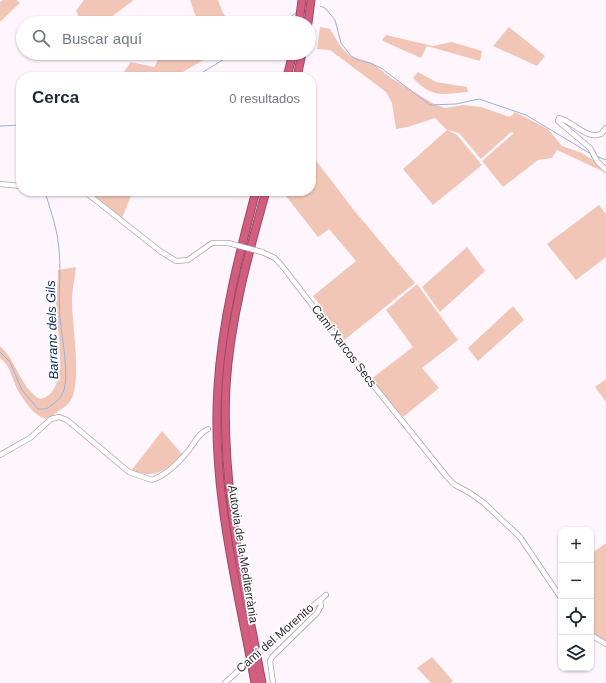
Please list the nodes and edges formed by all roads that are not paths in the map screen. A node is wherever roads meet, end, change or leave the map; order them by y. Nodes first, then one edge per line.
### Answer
1 (302, 0) edge
2 (311, 0) edge
3 (300, 16) edge
4 (309, 16) edge
5 (291, 60) edge
6 (300, 60) edge
7 (288, 72) edge
8 (297, 72) edge
9 (606, 128) edge
10 (606, 170) edge
11 (0, 184) edge
12 (16, 186) edge
13 (90, 196) edge
14 (255, 196) edge
15 (265, 196) edge
16 (208, 429) dead end
17 (0, 455) edge
18 (558, 594) edge
19 (326, 595) dead end
20 (320, 600) junction
21 (594, 637) edge
22 (606, 644) edge
23 (224, 683) edge
24 (255, 683) edge
25 (262, 683) edge
26 (273, 683) edge

1 - 3 highway
2 - 4 highway
5 - 7 highway
6 - 8 highway
9 - 10 street
11 - 12 street
13 - 18 street, Camí Xarcos Secs, bridge
14 - 24 highway, Autovia de la Mediterrània
15 - 25 highway, Autovia de la Mediterrània
16 - 17 street
19 - 20 street, Camí del Morenito
20 - 23 street, Camí del Morenito, bridge
20 - 26 street
21 - 22 street

